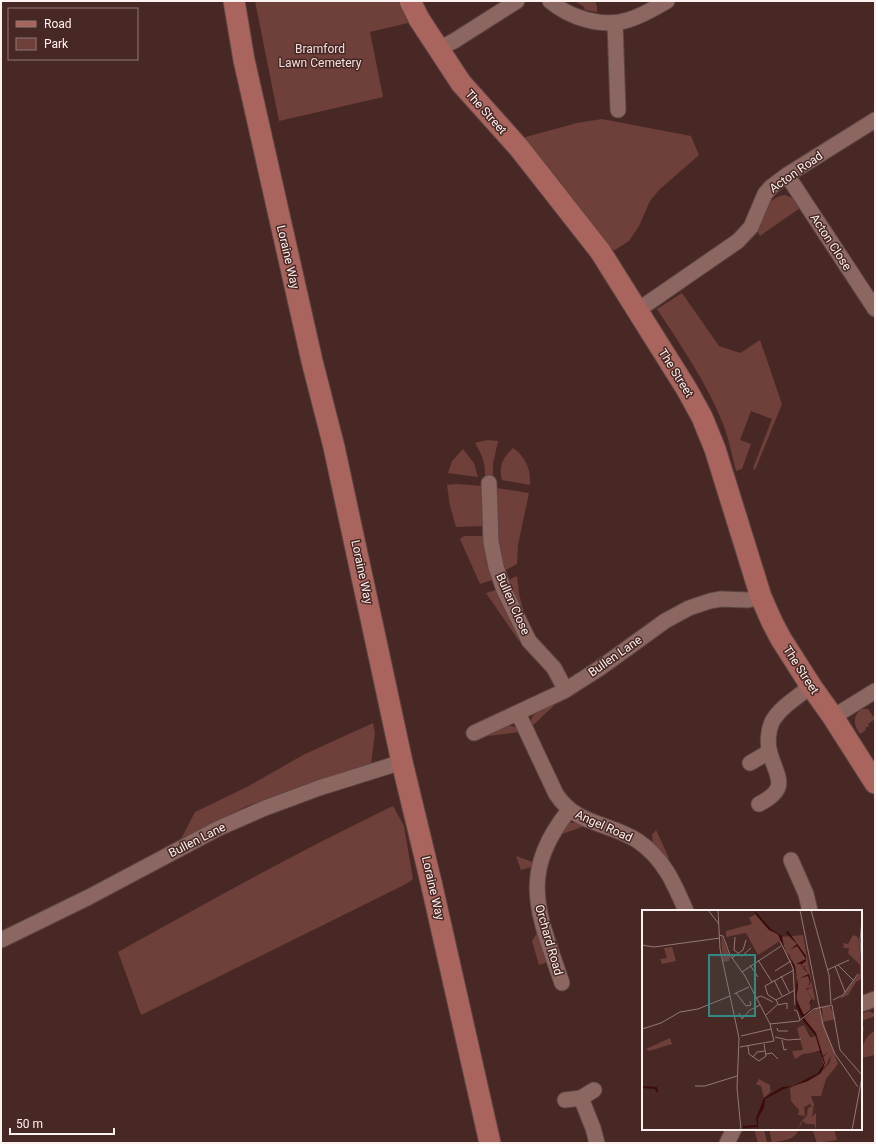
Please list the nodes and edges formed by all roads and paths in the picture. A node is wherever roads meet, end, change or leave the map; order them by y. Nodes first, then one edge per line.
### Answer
1 (234, 1) edge
2 (410, 1) edge
3 (517, 1) edge
4 (550, 1) edge
5 (667, 1) edge
6 (615, 23) junction
7 (438, 49) junction
8 (618, 110) dead end
9 (875, 120) edge
10 (787, 175) junction
11 (875, 309) edge
12 (638, 310) junction
13 (489, 483) dead end
14 (761, 597) junction
15 (811, 686) junction
16 (565, 689) junction
17 (875, 691) edge
18 (518, 713) junction
19 (833, 717) junction
20 (474, 733) dead end
21 (769, 752) junction
22 (402, 762) junction
23 (750, 763) dead end
24 (875, 783) edge
25 (759, 804) dead end
26 (569, 810) junction
27 (791, 860) dead end
28 (686, 910) edge
29 (810, 910) edge
30 (1, 940) edge
31 (562, 983) dead end
32 (875, 999) edge
33 (862, 1004) edge
34 (565, 1100) dead end
35 (734, 1130) edge
36 (490, 1143) edge
37 (597, 1143) edge
38 (727, 1143) edge

1 - 22 main road, Loraine Way
2 - 7 main road, The Street
3 - 7 street
4 - 6 street
5 - 6 street
6 - 8 street
7 - 12 main road, The Street
9 - 10 street, Acton Road
10 - 11 street, Acton Close
10 - 12 street, Acton Road
12 - 14 main road, The Street
13 - 16 street, Bullen Close
14 - 15 main road, The Street
14 - 16 street, Bullen Lane
15 - 19 main road, The Street
15 - 21 street
16 - 18 street, Bullen Lane
17 - 19 street
18 - 20 street, Bullen Lane
18 - 26 street, Angel Road
19 - 24 main road, The Street
21 - 23 street
21 - 25 street
22 - 30 street, Bullen Lane
22 - 36 main road, Loraine Way
26 - 28 street, Angel Road
26 - 31 street, Orchard Road
27 - 29 street
32 - 33 street
34 - 37 street
35 - 38 street

